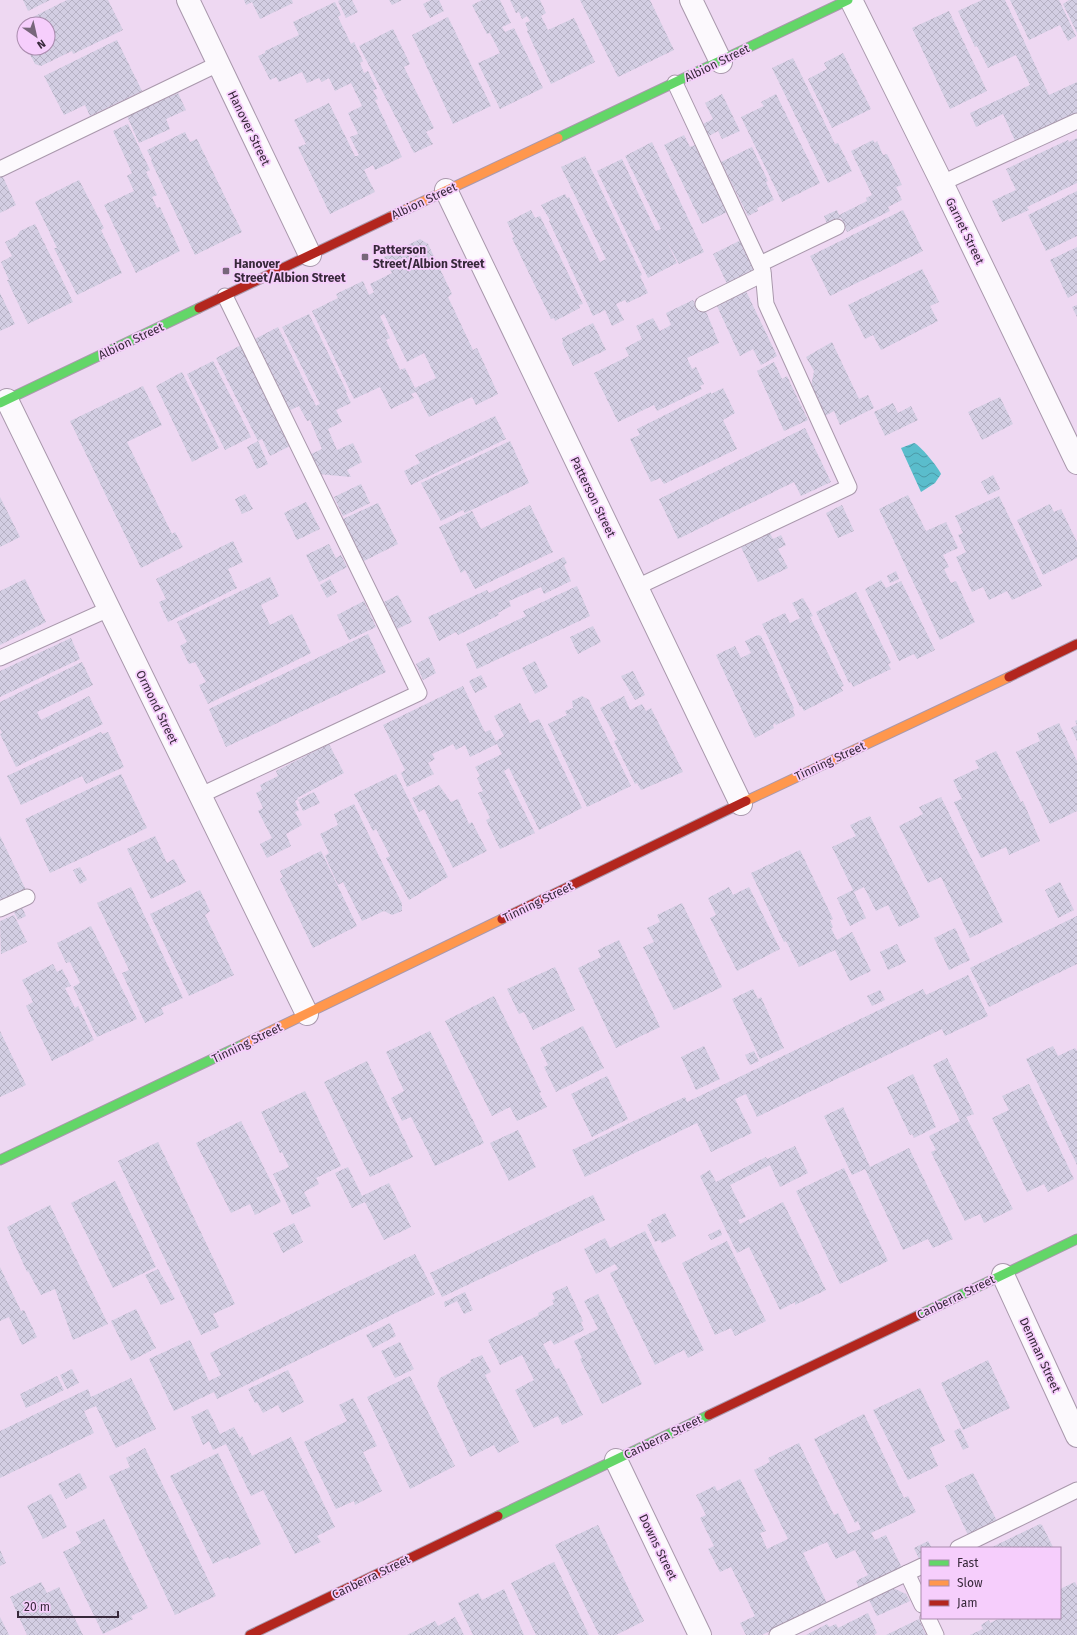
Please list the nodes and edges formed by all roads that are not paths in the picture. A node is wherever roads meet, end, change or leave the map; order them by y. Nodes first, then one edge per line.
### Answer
1 (188, 0) edge
2 (691, 0) edge
3 (848, 0) edge
4 (851, 0) edge
5 (721, 62) junction
6 (218, 64) junction
7 (675, 83) junction
8 (1077, 121) edge
9 (0, 169) edge
10 (942, 183) junction
11 (446, 190) junction
12 (837, 227) dead end
13 (310, 255) junction
14 (762, 269) junction
15 (224, 296) junction
16 (703, 304) dead end
17 (4, 401) edge
18 (1077, 463) edge
19 (637, 587) junction
20 (109, 608) junction
21 (1077, 644) edge
22 (0, 658) edge
23 (201, 795) junction
24 (741, 804) junction
25 (27, 897) dead end
26 (0, 909) edge
27 (307, 1014) junction
28 (0, 1160) edge
29 (1077, 1239) edge
30 (1003, 1275) junction
31 (1077, 1436) edge
32 (616, 1460) junction
33 (1077, 1490) edge
34 (960, 1547) edge
35 (921, 1566) edge
36 (907, 1573) junction
37 (921, 1603) edge
38 (928, 1619) edge
39 (250, 1635) edge
40 (700, 1635) edge
41 (777, 1635) edge
42 (936, 1635) edge

1 - 6 street, Hanover Street
2 - 5 street
3 - 5 street, Albion Street
4 - 10 street, Garnet Street
5 - 7 street, Albion Street
6 - 9 lane
6 - 13 street, Hanover Street
7 - 11 street, Albion Street
7 - 14 lane
8 - 10 lane
10 - 18 street, Garnet Street
11 - 13 street, Albion Street
11 - 19 street, Patterson Street
12 - 14 lane
13 - 15 street, Albion Street
14 - 16 lane
14 - 19 lane
15 - 17 street, Albion Street
15 - 23 lane
17 - 20 street, Ormond Street
19 - 24 street, Patterson Street
20 - 22 lane
20 - 23 street, Ormond Street
21 - 24 street, Tinning Street
23 - 27 street, Ormond Street
24 - 27 street, Tinning Street
25 - 26 lane
27 - 28 street, Tinning Street
29 - 30 street, Canberra Street
30 - 31 street, Denman Street
30 - 32 street, Canberra Street
32 - 39 street, Canberra Street
32 - 40 street, Downs Street
33 - 34 lane
35 - 36 lane
36 - 37 lane
36 - 41 lane
38 - 42 lane

